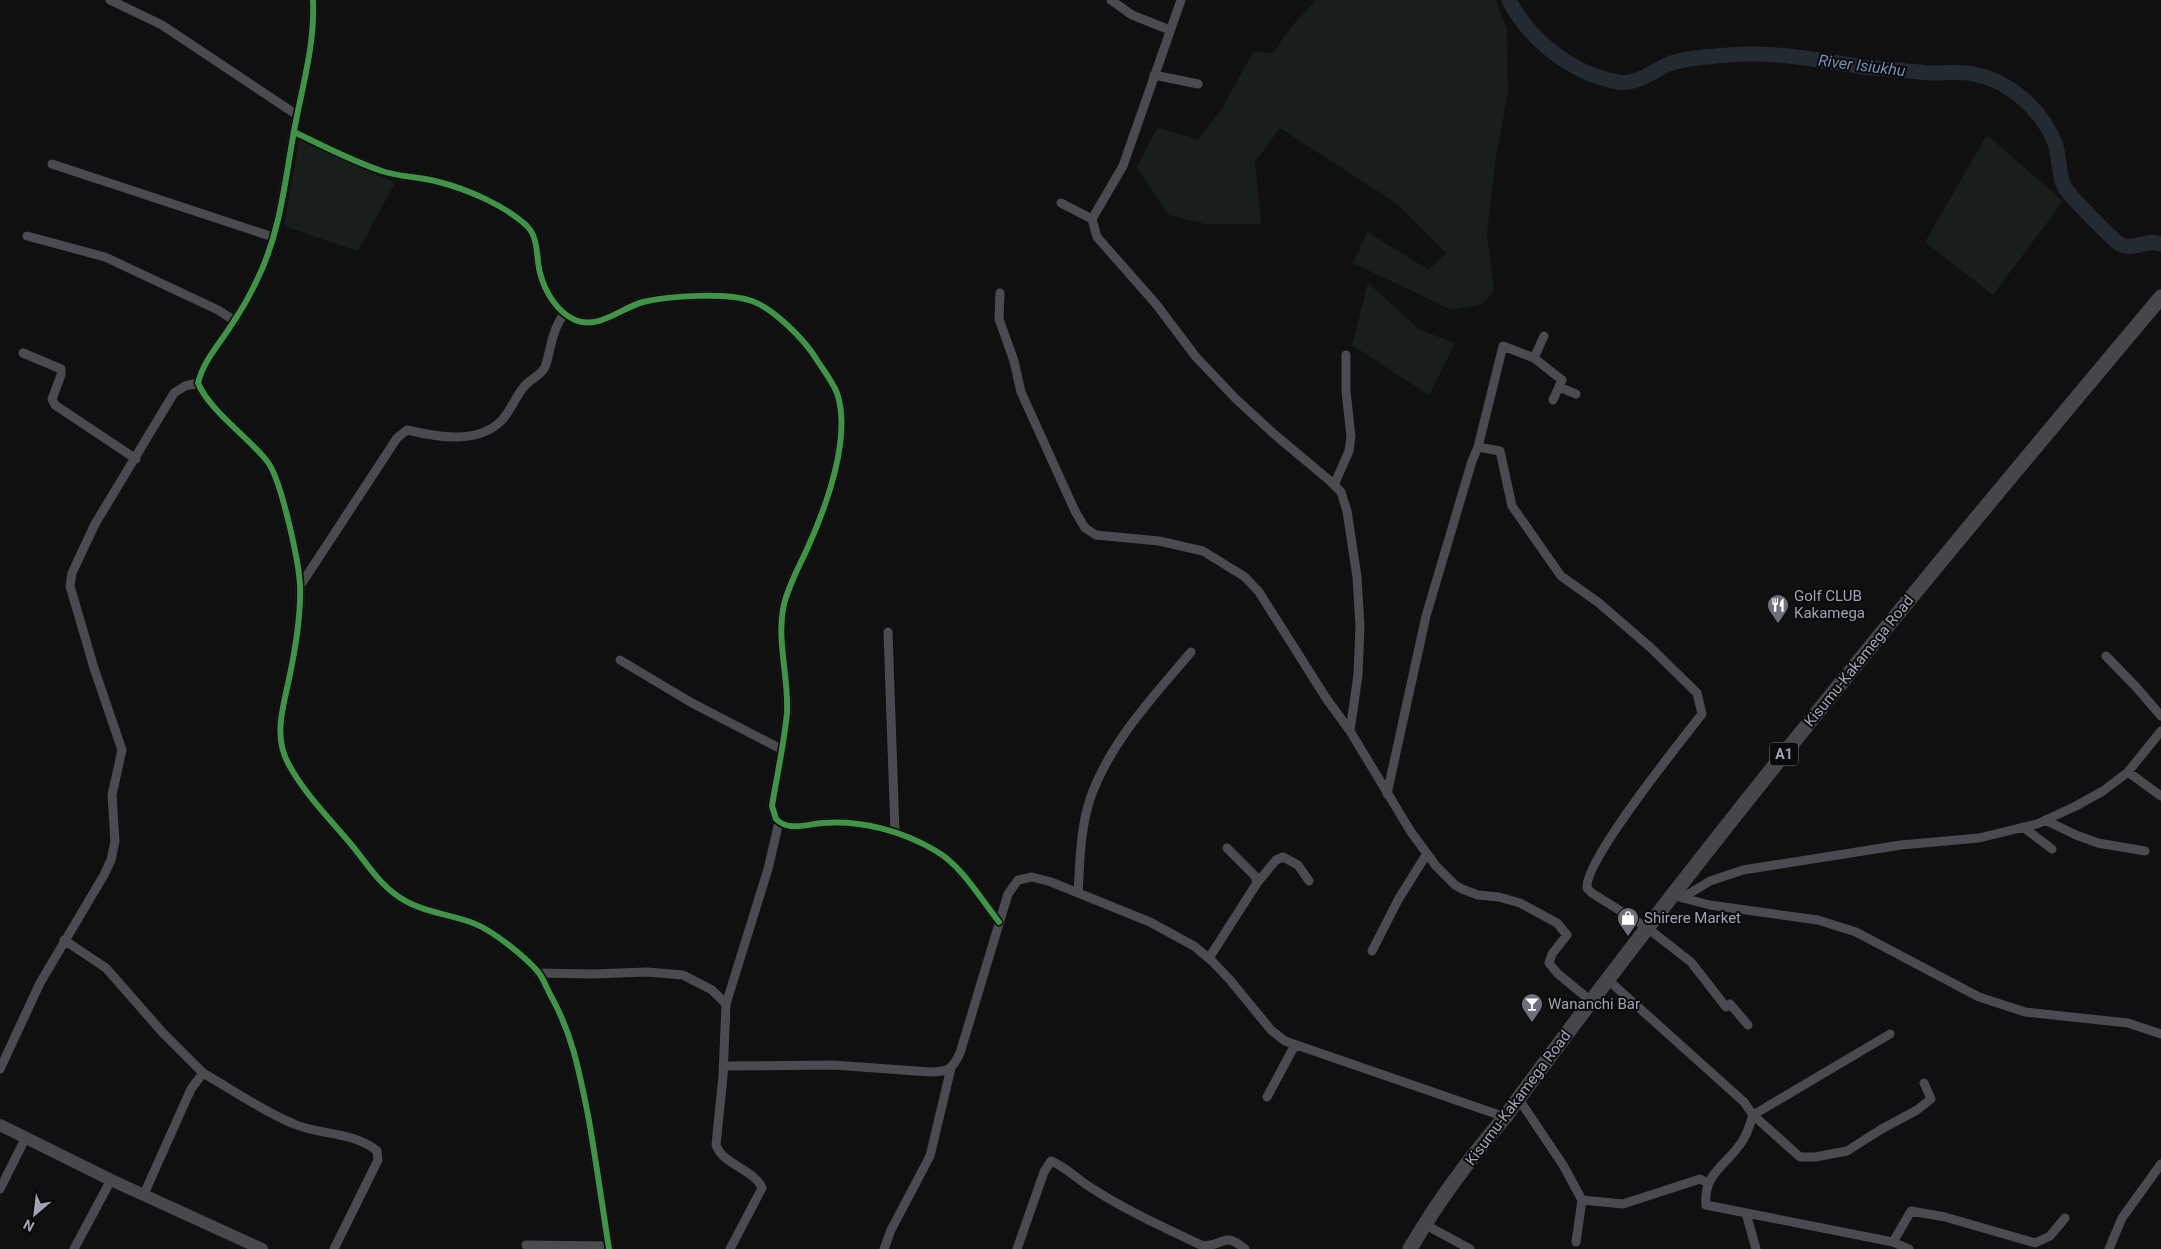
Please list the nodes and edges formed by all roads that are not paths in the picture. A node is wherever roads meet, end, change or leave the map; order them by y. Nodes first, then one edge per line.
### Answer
1 (110, 0) edge
2 (313, 0) edge
3 (1111, 0) edge
4 (1181, 0) edge
5 (1170, 30) junction
6 (1154, 76) junction
7 (1198, 84) dead end
8 (297, 115) junction
9 (294, 132) junction
10 (52, 164) dead end
11 (1061, 203) dead end
12 (1092, 219) junction
13 (27, 236) dead end
14 (273, 236) junction
15 (1000, 293) dead end
16 (2161, 297) edge
17 (564, 313) junction
18 (235, 321) junction
19 (1544, 336) dead end
20 (23, 353) dead end
21 (1346, 355) dead end
22 (1534, 358) junction
23 (198, 383) junction
24 (1559, 387) junction
25 (1576, 394) dead end
26 (1553, 400) dead end
27 (1478, 447) junction
28 (136, 459) junction
29 (1334, 485) junction
30 (300, 586) junction
31 (888, 632) dead end
32 (1191, 652) dead end
33 (2106, 656) dead end
34 (620, 660) dead end
35 (2161, 716) edge
36 (1350, 731) junction
37 (2161, 731) edge
38 (781, 749) junction
39 (2128, 772) junction
40 (1387, 794) junction
41 (2161, 796) edge
42 (2045, 820) junction
43 (779, 822) junction
44 (2023, 827) junction
45 (895, 832) junction
46 (1227, 848) dead end
47 (2052, 849) dead end
48 (2145, 851) dead end
49 (1426, 854) junction
50 (1309, 881) dead end
51 (1257, 883) junction
52 (1078, 893) junction
53 (1677, 897) junction
54 (999, 922) junction
55 (1646, 927) junction
56 (64, 940) junction
57 (1372, 951) dead end
58 (1209, 958) junction
59 (538, 973) junction
60 (1607, 979) junction
61 (1591, 1001) junction
62 (726, 1004) junction
63 (1748, 1024) dead end
64 (1890, 1034) dead end
65 (2161, 1034) edge
66 (1294, 1045) junction
67 (723, 1066) junction
68 (951, 1068) junction
69 (0, 1069) edge
70 (203, 1073) junction
71 (1924, 1083) dead end
72 (1267, 1097) dead end
73 (1518, 1098) junction
74 (1753, 1115) junction
75 (1505, 1117) junction
76 (0, 1125) edge
77 (26, 1137) junction
78 (2161, 1164) edge
79 (111, 1180) junction
80 (1708, 1183) junction
81 (0, 1190) edge
82 (144, 1194) junction
83 (1582, 1200) junction
84 (1746, 1213) junction
85 (2065, 1218) dead end
86 (1424, 1224) junction
87 (1576, 1242) dead end
88 (1893, 1242) junction
89 (526, 1245) dead end
90 (609, 1247) edge
91 (74, 1249) edge
92 (262, 1249) edge
93 (334, 1249) edge
94 (730, 1249) edge
95 (884, 1249) edge
96 (1017, 1249) edge
97 (1245, 1249) edge
98 (1400, 1249) edge
99 (1410, 1249) edge
100 (1470, 1249) edge
101 (1756, 1249) edge
102 (1909, 1249) edge
103 (2109, 1249) edge

1 - 8 street
2 - 8 street
3 - 5 street
4 - 5 street
5 - 6 street
6 - 7 street
6 - 12 street
8 - 9 street
9 - 14 street
9 - 17 street
10 - 14 street
11 - 12 street
12 - 29 street
13 - 18 street
14 - 18 street
15 - 36 street
16 - 53 highway, Kisumu-Kakamega Road / A1
17 - 30 street
17 - 38 street
18 - 23 street
19 - 22 street
20 - 28 street
21 - 29 street
22 - 24 street
22 - 27 street
23 - 28 street
23 - 30 street
24 - 25 street
24 - 26 street
27 - 40 street
27 - 55 street
28 - 56 street
29 - 36 street
30 - 59 street
31 - 45 street
32 - 52 street
33 - 35 street
34 - 38 street
36 - 40 street
37 - 39 street
38 - 43 street
39 - 41 street
39 - 42 street
40 - 49 street
42 - 44 street
42 - 48 street
43 - 45 street
43 - 62 street
44 - 47 street
44 - 53 street
45 - 54 street
46 - 51 street
49 - 57 street
49 - 61 street
50 - 51 street
51 - 58 street
52 - 54 street
52 - 58 street
53 - 55 highway, Kisumu-Kakamega Road / A1
53 - 65 street
54 - 68 street
55 - 60 highway, Kisumu-Kakamega Road / A1
55 - 63 street
56 - 69 street
56 - 70 street
58 - 66 street
59 - 62 street
59 - 90 street
60 - 61 highway, Kisumu-Kakamega Road / A1
60 - 74 street
61 - 73 highway, Kisumu-Kakamega Road / A1
62 - 67 street
64 - 74 street
66 - 72 street
66 - 75 street
67 - 68 street
67 - 94 street
68 - 95 street
70 - 82 street
70 - 93 street
71 - 74 street
73 - 75 highway, Kisumu-Kakamega Road / A1
73 - 83 street
74 - 80 street
75 - 86 highway, Kisumu-Kakamega Road / A1
76 - 77 main road
77 - 79 main road
77 - 81 street
78 - 103 street
79 - 82 main road
79 - 91 street
80 - 83 street
80 - 84 street
82 - 92 main road
83 - 87 street
84 - 88 street
84 - 101 street
85 - 88 street
86 - 98 highway, Kisumu-Kakamega Road / A1
86 - 99 highway, Kisumu-Kakamega Road / A1
86 - 100 street
88 - 102 street
89 - 90 street
96 - 97 street

